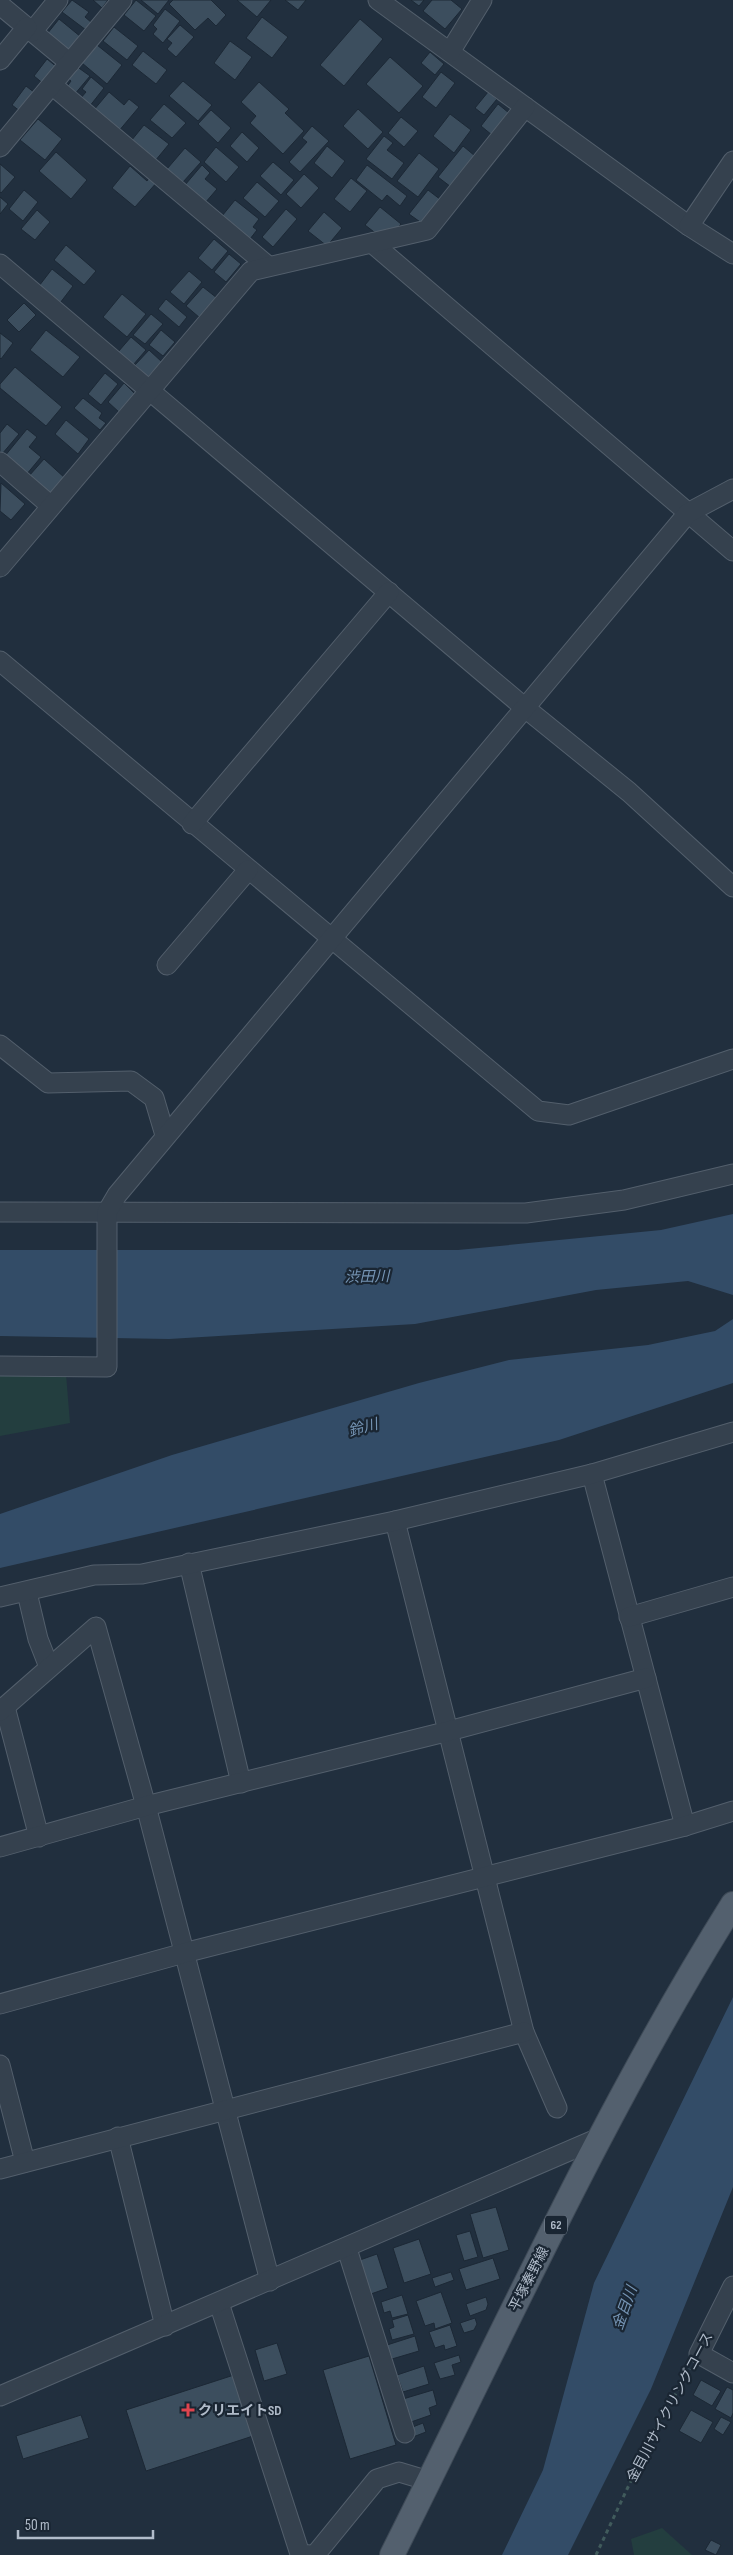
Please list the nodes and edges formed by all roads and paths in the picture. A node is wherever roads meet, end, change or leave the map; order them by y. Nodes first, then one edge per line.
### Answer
1 (58, 0) edge
2 (122, 0) edge
3 (378, 0) edge
4 (482, 0) edge
5 (0, 5) edge
6 (30, 30) junction
7 (450, 52) junction
8 (0, 60) edge
9 (70, 63) junction
10 (52, 85) junction
11 (525, 107) junction
12 (0, 147) edge
13 (733, 161) edge
14 (690, 226) junction
15 (372, 243) junction
16 (733, 254) edge
17 (0, 264) edge
18 (268, 266) junction
19 (150, 389) junction
20 (0, 462) edge
21 (733, 489) edge
22 (51, 506) junction
23 (688, 513) junction
24 (733, 551) edge
25 (0, 567) edge
26 (389, 592) junction
27 (0, 661) edge
28 (524, 707) junction
29 (192, 824) junction
30 (248, 870) junction
31 (733, 887) edge
32 (332, 941) junction
33 (167, 965) dead end
34 (0, 1045) edge
35 (733, 1059) edge
36 (165, 1135) junction
37 (733, 1174) edge
38 (0, 1212) edge
39 (107, 1212) junction
40 (0, 1366) edge
41 (733, 1432) edge
42 (592, 1474) junction
43 (395, 1521) junction
44 (188, 1563) junction
45 (733, 1587) edge
46 (27, 1593) junction
47 (0, 1597) edge
48 (629, 1617) junction
49 (49, 1668) junction
50 (646, 1678) junction
51 (2, 1709) edge
52 (449, 1731) junction
53 (241, 1783) junction
54 (146, 1806) junction
55 (733, 1811) edge
56 (685, 1826) junction
57 (39, 1837) junction
58 (0, 1847) edge
59 (486, 1876) junction
60 (733, 1904) edge
61 (184, 1953) junction
62 (0, 2004) edge
63 (524, 2032) junction
64 (0, 2065) edge
65 (557, 2108) dead end
66 (225, 2109) junction
67 (118, 2137) junction
68 (599, 2138) junction
69 (25, 2162) junction
70 (0, 2169) edge
71 (347, 2249) junction
72 (270, 2281) junction
73 (733, 2286) edge
74 (219, 2303) junction
75 (164, 2326) junction
76 (699, 2354) junction
77 (733, 2373) edge
78 (0, 2396) edge
79 (405, 2433) dead end
80 (429, 2482) junction
81 (310, 2555) edge
82 (315, 2555) edge
83 (392, 2555) edge
84 (596, 2555) edge

1 - 6 street
2 - 9 street
3 - 7 street
4 - 7 street
5 - 6 street
6 - 8 street
6 - 9 street
7 - 11 street
9 - 10 street
10 - 12 street
10 - 18 street
11 - 14 street
11 - 15 street
13 - 14 street
14 - 16 street
15 - 18 street
15 - 23 street
17 - 19 street
18 - 19 street
19 - 22 street
19 - 26 street
20 - 22 street
21 - 23 street
22 - 25 street
23 - 24 street
23 - 28 street
26 - 28 street
26 - 29 street
27 - 29 street
28 - 31 street
28 - 32 street
29 - 30 street
30 - 32 street
30 - 33 street
32 - 35 street
32 - 36 street
34 - 36 street
36 - 39 street
37 - 39 street
38 - 39 street
39 - 40 street
41 - 42 street
42 - 43 street
42 - 48 street
43 - 44 street
43 - 52 street
44 - 46 street
44 - 53 street
45 - 48 street
46 - 47 street
46 - 49 street
48 - 50 street
49 - 51 street
49 - 54 street
50 - 52 street
50 - 56 street
51 - 57 street
52 - 53 street
52 - 59 street
53 - 54 street
54 - 57 street
54 - 61 street
55 - 56 street
56 - 59 street
57 - 58 street
59 - 61 street
59 - 63 street
60 - 68 main road, 平塚秦野線 / 62
61 - 62 street
61 - 66 street
63 - 65 street
63 - 66 street
64 - 69 street
66 - 67 street
66 - 72 street
67 - 69 street
67 - 75 street
68 - 71 street
68 - 80 main road, 平塚秦野線 / 62
69 - 70 street
71 - 72 street
71 - 79 street
72 - 74 street
73 - 76 street, 金目川サイクリングコース
74 - 75 street
74 - 81 street
75 - 78 street
76 - 77 street
76 - 84 path, 金目川サイクリングコース
80 - 82 street
80 - 83 main road, 平塚秦野線 / 62

